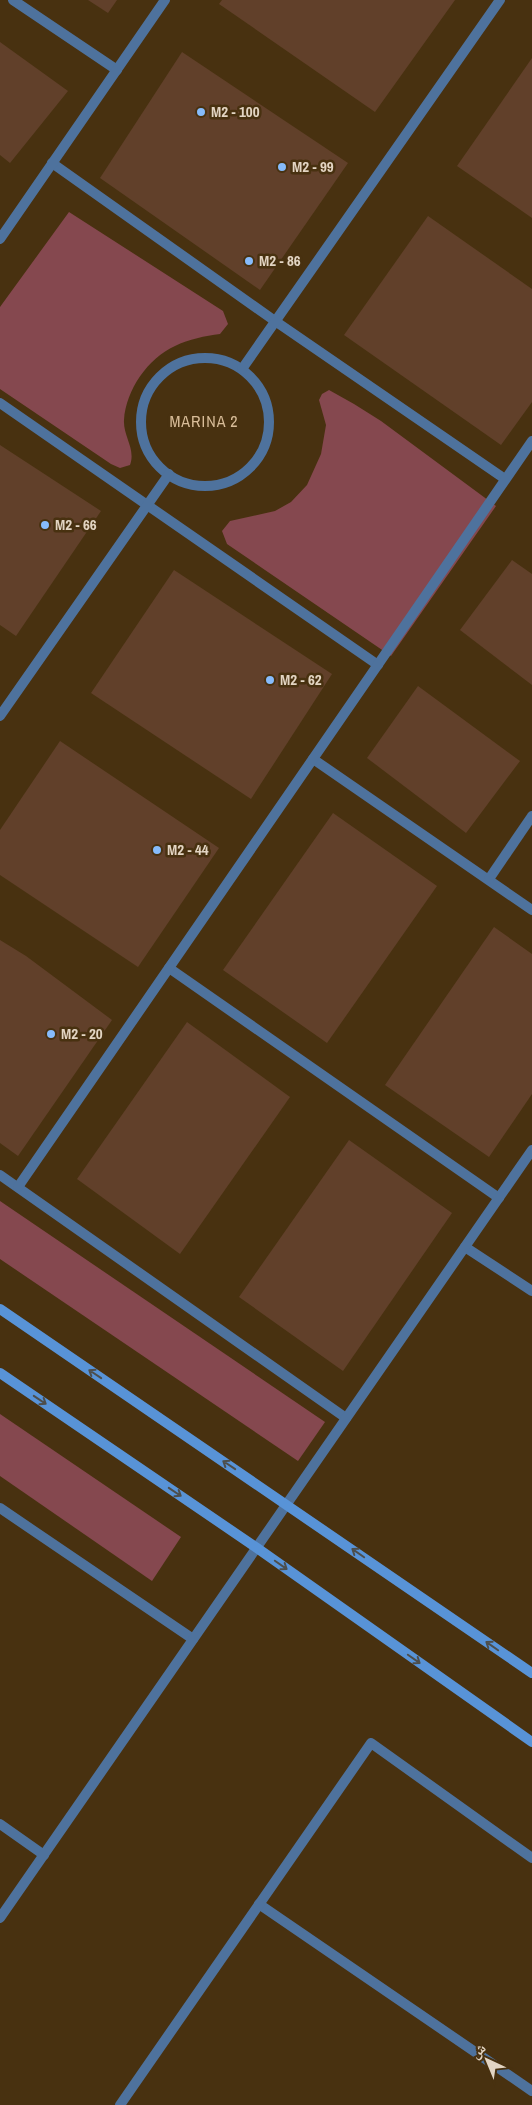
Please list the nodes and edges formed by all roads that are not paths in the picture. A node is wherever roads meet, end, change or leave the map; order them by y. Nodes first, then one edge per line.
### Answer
1 (13, 0) edge
2 (165, 0) edge
3 (500, 0) edge
4 (117, 70) junction
5 (52, 163) junction
6 (0, 239) edge
7 (275, 321) junction
8 (242, 369) junction
9 (0, 403) edge
10 (532, 441) edge
11 (169, 474) junction
12 (505, 479) junction
13 (146, 506) junction
14 (378, 665) junction
15 (0, 716) edge
16 (313, 759) junction
17 (532, 816) edge
18 (489, 879) junction
19 (532, 910) edge
20 (168, 968) junction
21 (532, 1150) edge
22 (0, 1175) edge
23 (18, 1187) junction
24 (499, 1198) junction
25 (465, 1247) junction
26 (532, 1291) edge
27 (0, 1308) edge
28 (0, 1372) edge
29 (346, 1418) junction
30 (287, 1504) junction
31 (0, 1508) edge
32 (257, 1548) junction
33 (193, 1639) junction
34 (532, 1673) edge
35 (532, 1742) edge
36 (0, 1824) edge
37 (44, 1855) junction
38 (532, 1858) edge
39 (259, 1904) junction
40 (0, 1918) edge
41 (532, 2091) edge
42 (120, 2105) edge

1 - 4 street
2 - 4 street
3 - 7 street
4 - 5 street
5 - 6 street
5 - 7 street
7 - 8 street
7 - 12 street
8 - 11 street
8 - 11 street
9 - 13 street
10 - 12 street
11 - 13 street
12 - 14 street
13 - 14 street
13 - 15 street
14 - 16 street
16 - 18 street
16 - 20 street
17 - 18 street
18 - 19 street
20 - 23 street
20 - 24 street
21 - 24 street
22 - 23 street
23 - 29 street
24 - 25 street
25 - 26 street
25 - 29 street
30 -> 27 street
28 -> 32 street
29 - 30 street
30 - 32 street
34 -> 30 street
31 - 33 street
32 - 33 street
32 -> 35 street
33 - 37 street
36 - 37 street
37 - 40 street
38 - 39 street
39 - 41 street
39 - 42 street

